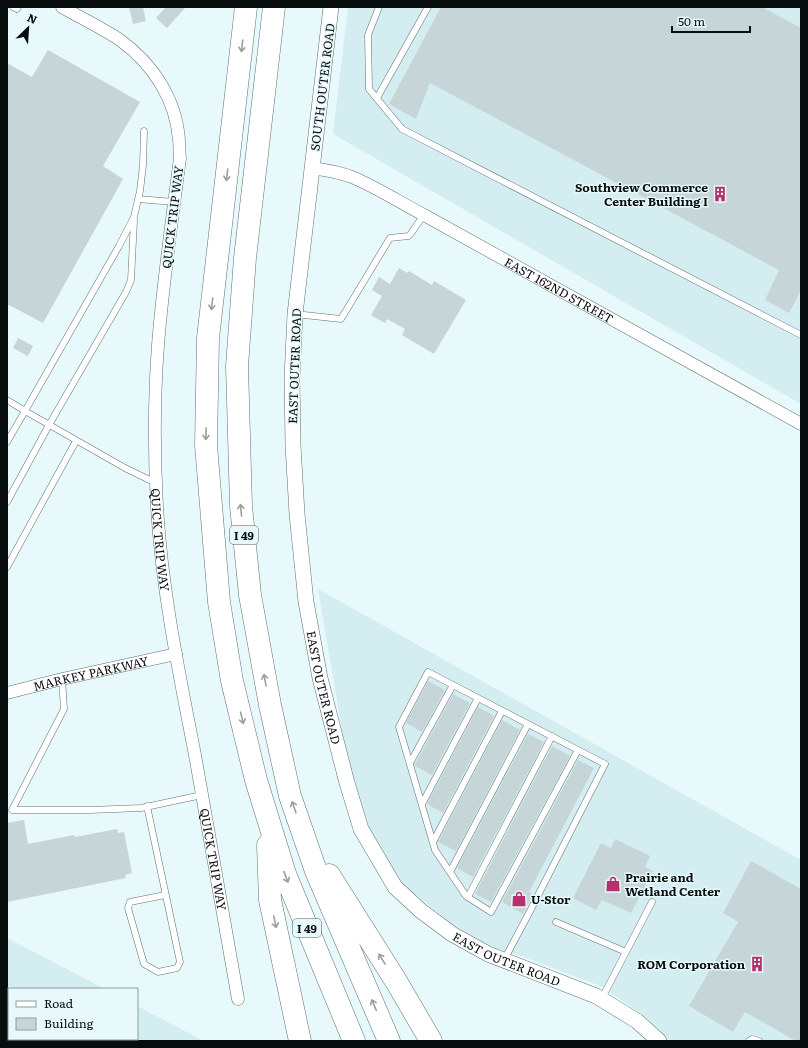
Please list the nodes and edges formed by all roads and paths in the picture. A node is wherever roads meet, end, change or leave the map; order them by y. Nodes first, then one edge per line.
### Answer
1 (13, 7) edge
2 (18, 7) edge
3 (62, 7) edge
4 (246, 7) edge
5 (274, 7) edge
6 (331, 7) edge
7 (379, 7) edge
8 (428, 7) edge
9 (377, 98) junction
10 (144, 131) dead end
11 (312, 168) junction
12 (138, 199) junction
13 (174, 202) junction
14 (424, 215) junction
15 (134, 217) junction
16 (295, 314) junction
17 (801, 335) edge
18 (7, 400) edge
19 (25, 411) junction
20 (801, 424) edge
21 (49, 425) junction
22 (76, 441) junction
23 (7, 442) edge
24 (156, 483) junction
25 (7, 502) edge
26 (7, 567) edge
27 (176, 654) junction
28 (62, 679) junction
29 (453, 685) junction
30 (7, 693) edge
31 (478, 698) junction
32 (502, 711) junction
33 (528, 724) junction
34 (552, 736) junction
35 (578, 750) junction
36 (410, 763) junction
37 (202, 795) junction
38 (422, 804) junction
39 (147, 806) junction
40 (9, 811) edge
41 (266, 813) junction
42 (303, 833) junction
43 (433, 842) junction
44 (450, 872) junction
45 (166, 895) junction
46 (468, 897) junction
47 (652, 902) dead end
48 (556, 922) dead end
49 (626, 952) junction
50 (504, 960) junction
51 (238, 999) dead end
52 (601, 1000) junction
53 (300, 1041) edge
54 (354, 1041) edge
55 (390, 1041) edge
56 (431, 1041) edge
57 (659, 1041) edge
58 (749, 1041) edge
59 (760, 1041) edge

1 - 2 lane
3 - 13 street, QUICK TRIP WAY
4 -> 41 highway, I 49
42 -> 5 highway, I 49
6 - 11 street, SOUTH OUTER ROAD
7 - 9 lane
8 - 9 lane
9 - 17 lane
10 - 12 lane
11 - 14 street, EAST 162ND STREET
11 - 16 street, EAST OUTER ROAD
12 - 13 lane
12 - 15 lane
13 - 24 street, QUICK TRIP WAY
14 - 16 lane
14 - 20 street, EAST 162ND STREET
15 - 19 lane
15 - 21 lane
16 - 50 street, EAST OUTER ROAD
18 - 19 lane
19 - 21 lane
19 - 23 lane
21 - 22 lane
21 - 25 lane
22 - 24 lane
22 - 26 lane
24 - 27 street, QUICK TRIP WAY
27 - 28 street, MARKEY PARKWAY
27 - 37 street, QUICK TRIP WAY
28 - 30 street, MARKEY PARKWAY
28 - 40 lane
29 - 31 lane
29 - 36 lane
29 - 36 lane
31 - 32 lane
31 - 38 lane
32 - 33 lane
32 - 43 lane
33 - 34 lane
33 - 44 lane
34 - 35 lane
34 - 46 lane
35 - 46 lane
35 - 50 lane
36 - 38 lane
37 - 39 lane
37 - 51 street, QUICK TRIP WAY
38 - 43 lane
39 - 40 lane
39 - 45 lane
41 -> 53 highway
41 -> 54 highway, I 49
55 -> 42 highway, I 49
56 -> 42 highway
43 - 44 lane
44 - 46 lane
45 - 45 lane
47 - 49 lane
48 - 49 lane
49 - 52 lane
50 - 52 street, EAST OUTER ROAD
52 - 57 street, EAST OUTER ROAD
58 - 59 lane

